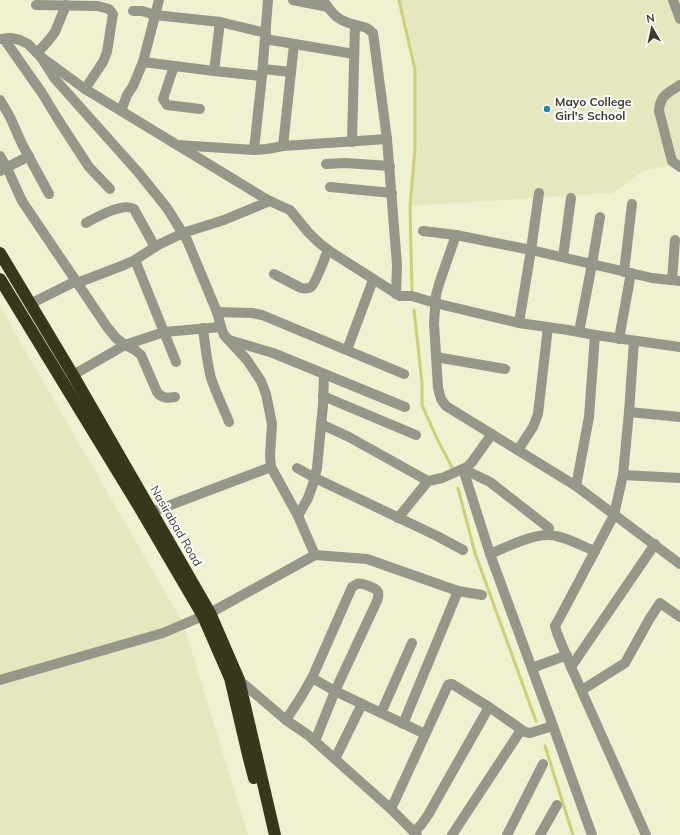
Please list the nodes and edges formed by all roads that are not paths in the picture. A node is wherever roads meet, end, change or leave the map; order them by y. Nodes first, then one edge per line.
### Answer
1 (159, 0) edge
2 (268, 0) edge
3 (292, 0) edge
4 (673, 0) edge
5 (326, 4) edge
6 (36, 5) dead end
7 (66, 6) junction
8 (133, 11) dead end
9 (155, 15) junction
10 (680, 19) edge
11 (220, 22) junction
12 (355, 25) junction
13 (265, 36) junction
14 (2, 39) edge
15 (294, 44) junction
16 (354, 54) junction
17 (39, 55) junction
18 (143, 62) junction
19 (174, 66) junction
20 (214, 71) junction
21 (262, 72) junction
22 (291, 72) junction
23 (680, 85) edge
24 (85, 89) junction
25 (0, 100) edge
26 (200, 109) dead end
27 (121, 111) junction
28 (387, 139) junction
29 (352, 142) junction
30 (176, 145) junction
31 (283, 146) junction
32 (254, 150) junction
33 (0, 156) edge
34 (29, 156) junction
35 (326, 164) dead end
36 (390, 166) junction
37 (680, 167) edge
38 (3, 169) edge
39 (330, 187) dead end
40 (110, 189) dead end
41 (392, 193) junction
42 (539, 193) dead end
43 (49, 194) dead end
44 (571, 198) dead end
45 (270, 201) junction
46 (632, 204) dead end
47 (600, 217) dead end
48 (86, 223) dead end
49 (423, 231) dead end
50 (183, 233) junction
51 (456, 235) junction
52 (675, 240) dead end
53 (155, 247) junction
54 (328, 250) junction
55 (531, 250) junction
56 (0, 252) edge
57 (563, 257) junction
58 (135, 260) junction
59 (592, 264) junction
60 (627, 273) junction
61 (274, 274) dead end
62 (0, 279) edge
63 (373, 280) junction
64 (676, 281) edge
65 (76, 282) junction
66 (398, 295) junction
67 (435, 303) junction
68 (30, 304) junction
69 (218, 312) junction
70 (519, 323) junction
71 (221, 327) junction
72 (548, 327) junction
73 (203, 328) junction
74 (164, 332) junction
75 (579, 332) junction
76 (595, 335) junction
77 (619, 339) junction
78 (229, 340) junction
79 (634, 340) junction
80 (125, 345) junction
81 (680, 347) edge
82 (347, 350) junction
83 (436, 357) junction
84 (176, 362) dead end
85 (505, 369) dead end
86 (324, 374) junction
87 (404, 374) dead end
88 (73, 375) junction
89 (323, 396) junction
90 (175, 397) dead end
91 (405, 407) dead end
92 (629, 412) junction
93 (680, 417) edge
94 (229, 422) dead end
95 (321, 424) junction
96 (492, 434) junction
97 (416, 435) dead end
98 (518, 450) junction
99 (271, 467) junction
100 (297, 468) dead end
101 (460, 470) junction
102 (623, 475) junction
103 (315, 478) junction
104 (680, 478) edge
105 (428, 481) junction
106 (576, 486) junction
107 (152, 512) junction
108 (614, 515) junction
109 (298, 516) junction
110 (398, 518) junction
111 (549, 528) dead end
112 (655, 544) junction
113 (463, 550) dead end
114 (595, 551) junction
115 (490, 554) junction
116 (315, 555) junction
117 (680, 564) edge
118 (458, 591) junction
119 (482, 596) dead end
120 (207, 615) junction
121 (680, 617) edge
122 (412, 643) dead end
123 (567, 655) junction
124 (571, 667) junction
125 (532, 668) junction
126 (312, 678) junction
127 (235, 679) junction
128 (0, 680) edge
129 (582, 690) junction
130 (335, 691) junction
131 (362, 704) junction
132 (489, 707) junction
133 (381, 714) junction
134 (286, 720) junction
135 (403, 724) junction
136 (550, 727) junction
137 (525, 732) junction
138 (425, 734) junction
139 (315, 741) junction
140 (335, 759) junction
141 (543, 764) dead end
142 (556, 806) dead end
143 (391, 809) junction
144 (415, 834) edge
145 (268, 835) edge
146 (275, 835) edge
147 (452, 835) edge
148 (507, 835) edge
149 (540, 835) edge
150 (592, 835) edge
151 (646, 835) edge

1 - 9 street
2 - 13 street
3 - 5 street
4 - 10 street
5 - 12 street
6 - 7 street
7 - 17 street
7 - 24 street
8 - 9 street
9 - 11 street
9 - 18 street
11 - 13 street
11 - 20 street
12 - 16 street
12 - 28 street
13 - 15 street
13 - 21 street
14 - 17 street
14 - 40 street
15 - 16 street
15 - 22 street
16 - 29 street
17 - 24 street
17 - 50 street
18 - 19 street
18 - 27 street
19 - 20 street
19 - 26 street
20 - 21 street
21 - 22 street
21 - 32 street
22 - 31 street
23 - 37 street
24 - 27 street
25 - 34 street
27 - 30 street
28 - 29 street
28 - 36 street
29 - 31 street
30 - 32 street
30 - 45 street
31 - 32 street
33 - 38 street
34 - 38 street
34 - 43 street
35 - 36 street
36 - 41 street
38 - 65 street
39 - 41 street
41 - 66 street
42 - 55 street
44 - 57 street
45 - 50 street
45 - 54 street
46 - 60 street
47 - 59 street
48 - 53 street
49 - 51 street
50 - 53 street
50 - 69 street
51 - 55 street
51 - 67 street
52 - 64 street
53 - 58 street
54 - 61 street
54 - 63 street
55 - 57 street
55 - 70 street
56 - 68 highway, Nasirabad Road
57 - 59 street
58 - 65 street
58 - 74 street
59 - 60 street
59 - 75 street
60 - 64 street
60 - 77 street
62 - 120 highway, Nasirabad Road
63 - 66 street
63 - 82 street
65 - 68 street
65 - 80 street
66 - 67 street
67 - 70 street
67 - 83 street
68 - 88 highway, Nasirabad Road
69 - 71 street
69 - 82 street
70 - 72 street
71 - 73 street
71 - 78 street
72 - 75 street
72 - 98 street
73 - 74 street
73 - 94 street
74 - 80 street
74 - 84 street
75 - 76 street
76 - 77 street
76 - 106 street
77 - 79 street
78 - 86 street
78 - 99 street
79 - 81 street
79 - 92 street
80 - 88 street
80 - 90 street
82 - 87 street
83 - 85 street
83 - 96 street
86 - 89 street
86 - 91 street
88 - 107 highway, Nasirabad Road
89 - 95 street
89 - 97 street
92 - 93 street
92 - 102 street
95 - 103 street
95 - 105 street
96 - 98 street
96 - 101 street
98 - 106 street
99 - 107 street
99 - 109 street
100 - 103 street
101 - 105 street
101 - 111 street
101 - 115 street
102 - 104 street
102 - 108 street
103 - 109 street
103 - 110 street
105 - 110 street
106 - 108 street
107 - 120 highway, Nasirabad Road
108 - 112 street
108 - 114 street
109 - 116 street
110 - 113 street
112 - 117 street
112 - 124 street
114 - 115 street
114 - 123 street
115 - 125 street
116 - 118 street
116 - 120 street
118 - 119 street
118 - 135 street
120 - 127 highway, Nasirabad Road
120 - 128 street
121 - 129 street
122 - 133 street
123 - 124 street
123 - 125 street
124 - 129 street
125 - 136 street
126 - 130 street
126 - 130 street
126 - 134 street
127 - 134 street
127 - 145 highway, Nasirabad Road
127 - 146 highway, Nasirabad Road
129 - 151 street
130 - 131 street
130 - 139 street
131 - 133 street
131 - 140 street
132 - 137 street
132 - 138 street
132 - 144 street
133 - 135 street
134 - 139 street
135 - 138 street
136 - 137 street
136 - 150 street
137 - 147 street
138 - 143 street
139 - 140 street
140 - 143 street
141 - 148 street
142 - 149 street
143 - 144 street

